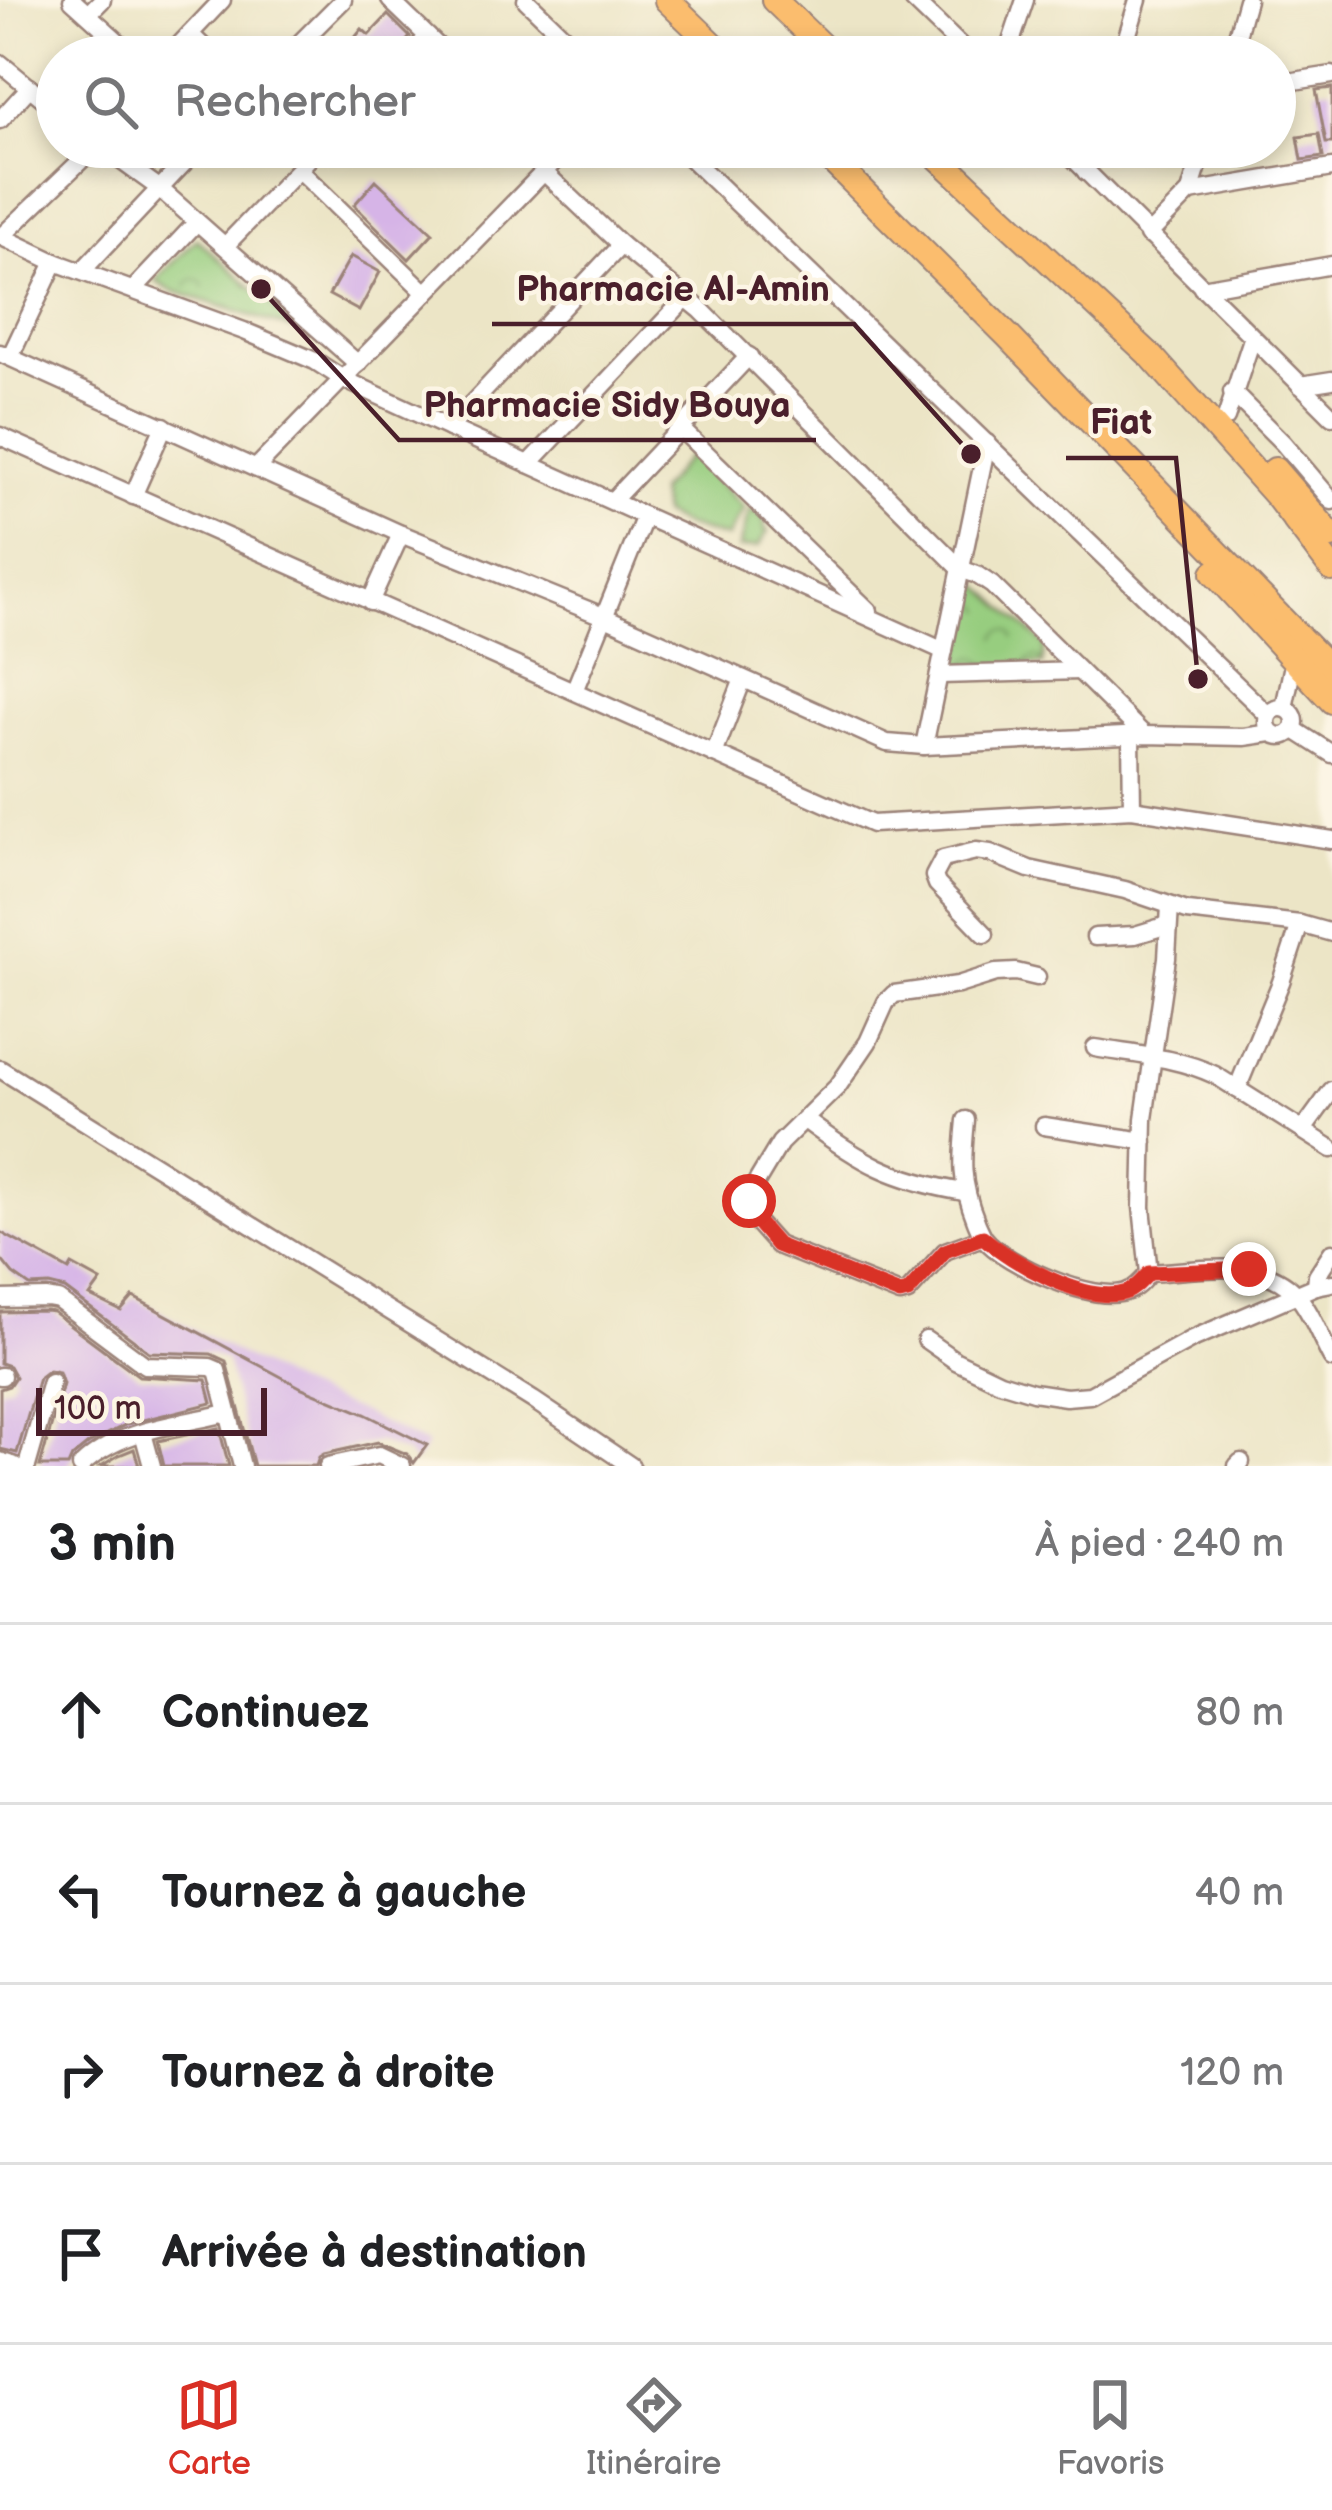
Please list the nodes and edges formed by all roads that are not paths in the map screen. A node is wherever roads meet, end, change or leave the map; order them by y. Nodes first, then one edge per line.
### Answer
1 (72, 0) edge
2 (102, 0) edge
3 (222, 0) edge
4 (343, 0) edge
5 (390, 0) edge
6 (526, 0) edge
7 (667, 0) edge
8 (774, 0) edge
9 (913, 0) edge
10 (1025, 0) edge
11 (1140, 0) edge
12 (1247, 0) edge
13 (88, 14) junction
14 (190, 34) edge
15 (112, 36) edge
16 (307, 36) edge
17 (427, 36) edge
18 (563, 36) edge
19 (704, 36) edge
20 (811, 36) edge
21 (950, 36) edge
22 (1013, 36) edge
23 (1128, 36) edge
24 (1237, 36) edge
25 (0, 63) edge
26 (1332, 75) edge
27 (1296, 81) edge
28 (30, 87) junction
29 (36, 92) edge
30 (0, 120) edge
31 (75, 168) edge
32 (129, 168) edge
33 (179, 168) edge
34 (542, 168) edge
35 (562, 168) edge
36 (701, 168) edge
37 (839, 168) edge
38 (950, 168) edge
39 (1082, 168) edge
40 (1087, 168) edge
41 (1197, 168) edge
42 (1332, 168) edge
43 (299, 170) joint
44 (1086, 172) junction
45 (159, 188) junction
46 (1190, 192) junction
47 (197, 221) junction
48 (1148, 235) junction
49 (1, 237) edge
50 (620, 245) junction
51 (225, 246) junction
52 (55, 262) junction
53 (1332, 265) edge
54 (82, 271) junction
55 (1202, 288) junction
56 (133, 290) junction
57 (1083, 291) junction
58 (426, 293) junction
59 (686, 298) junction
60 (1252, 339) junction
61 (5, 355) edge
62 (748, 356) junction
63 (358, 364) junction
64 (344, 379) junction
65 (1332, 380) edge
66 (1300, 385) junction
67 (1232, 392) junction
68 (1332, 416) edge
69 (1226, 418) junction
70 (164, 426) junction
71 (449, 428) junction
72 (680, 428) junction
73 (0, 436) edge
74 (987, 443) junction
75 (529, 464) junction
76 (257, 467) junction
77 (133, 496) junction
78 (612, 501) junction
79 (1332, 501) edge
80 (645, 516) junction
81 (401, 533) junction
82 (1332, 536) edge
83 (1332, 568) edge
84 (962, 569) junction
85 (370, 602) junction
86 (605, 617) junction
87 (881, 622) junction
88 (944, 650) junction
89 (1302, 654) junction
90 (1079, 671) junction
91 (1332, 671) edge
92 (940, 675) junction
93 (743, 679) junction
94 (574, 691) junction
95 (1332, 700) edge
96 (1275, 718) junction
97 (1138, 735) junction
98 (924, 746) junction
99 (714, 754) junction
100 (1332, 754) edge
101 (1132, 808) junction
102 (1332, 839) edge
103 (1170, 906) junction
104 (1300, 924) junction
105 (1168, 926) junction
106 (1332, 933) edge
107 (985, 934) dead end
108 (1095, 937) dead end
109 (1036, 977) dead end
110 (1095, 1048) dead end
111 (1153, 1055) junction
112 (0, 1069) edge
113 (1237, 1089) junction
114 (1332, 1090) edge
115 (805, 1120) junction
116 (966, 1120) dead end
117 (1044, 1126) dead end
118 (1303, 1130) junction
119 (1144, 1141) junction
120 (1332, 1149) edge
121 (964, 1192) junction
122 (983, 1237) junction
123 (1332, 1252) edge
124 (1149, 1273) junction
125 (1324, 1284) edge
126 (1298, 1296) junction
127 (0, 1299) edge
128 (926, 1340) dead end
129 (1332, 1359) edge
130 (51, 1382) dead end
131 (227, 1413) junction
132 (143, 1433) junction
133 (0, 1461) edge
134 (16, 1466) edge
135 (27, 1466) edge
136 (81, 1466) edge
137 (152, 1466) edge
138 (242, 1466) edge
139 (328, 1466) edge
140 (402, 1466) edge
141 (631, 1466) edge

1 - 13 street
2 - 13 street
3 - 14 street
4 - 16 street
5 - 17 street
6 - 18 street
7 - 19 highway
8 - 20 highway
9 - 21 street
10 - 22 street
11 - 23 street
12 - 24 street
13 - 15 street
25 - 28 street
26 - 27 street
28 - 29 street
28 - 30 street
31 - 49 street
32 - 45 street
33 - 45 street
34 - 58 street
35 - 50 street
36 - 74 street
37 - 89 highway
38 - 57 highway
39 - 44 street
40 - 44 street
41 - 46 street
42 - 46 street
43 - 51 street
43 - 58 street
44 - 48 street
45 - 47 street
45 - 54 street
46 - 48 street
47 - 51 street
47 - 56 street
48 - 55 street
49 - 52 street
50 - 59 street
50 - 71 street
51 - 63 street
52 - 54 street
52 - 61 street
53 - 55 street
54 - 56 street
55 - 60 street
56 - 64 street
57 - 69 highway
57 - 83 highway
58 - 63 street
59 - 62 street
59 - 75 street
60 - 66 street
60 - 67 street
61 - 70 street
62 - 72 street
62 - 84 street
63 - 64 street
64 - 71 street
64 - 76 street
65 - 66 street
66 - 68 street
67 - 69 street
67 - 79 street
69 - 82 highway
70 - 76 street
70 - 77 street
71 - 75 street
72 - 78 street
72 - 87 street
73 - 77 street
74 - 84 street
74 - 96 street
75 - 78 street
76 - 81 street
77 - 85 street
78 - 80 street
80 - 86 street
80 - 87 street
81 - 85 street
81 - 86 street
84 - 88 street
84 - 90 street
85 - 94 street
86 - 93 street
86 - 94 street
87 - 88 street
88 - 92 street
89 - 91 highway
89 - 95 highway
89 - 96 street
90 - 92 street
90 - 97 street
92 - 98 street
93 - 98 street
93 - 99 street
94 - 99 street
96 - 97 street
96 - 100 street
97 - 98 street
97 - 101 street
99 - 101 street
101 - 102 street
103 - 104 street
103 - 105 street
103 - 107 street
104 - 106 street
104 - 113 street
105 - 108 street
105 - 111 street
109 - 115 street
110 - 111 street
111 - 113 street
111 - 119 street
112 - 141 street
113 - 118 street
114 - 118 street
115 - 121 street
115 - 122 street
116 - 121 street
117 - 119 street
118 - 120 street
119 - 124 street
121 - 122 street
122 - 124 street
123 - 125 street
124 - 126 street
125 - 126 street
126 - 128 street
126 - 129 street
127 - 131 street
130 - 135 street
131 - 132 street
131 - 138 street
132 - 136 street
132 - 137 street
133 - 134 street
139 - 140 street

